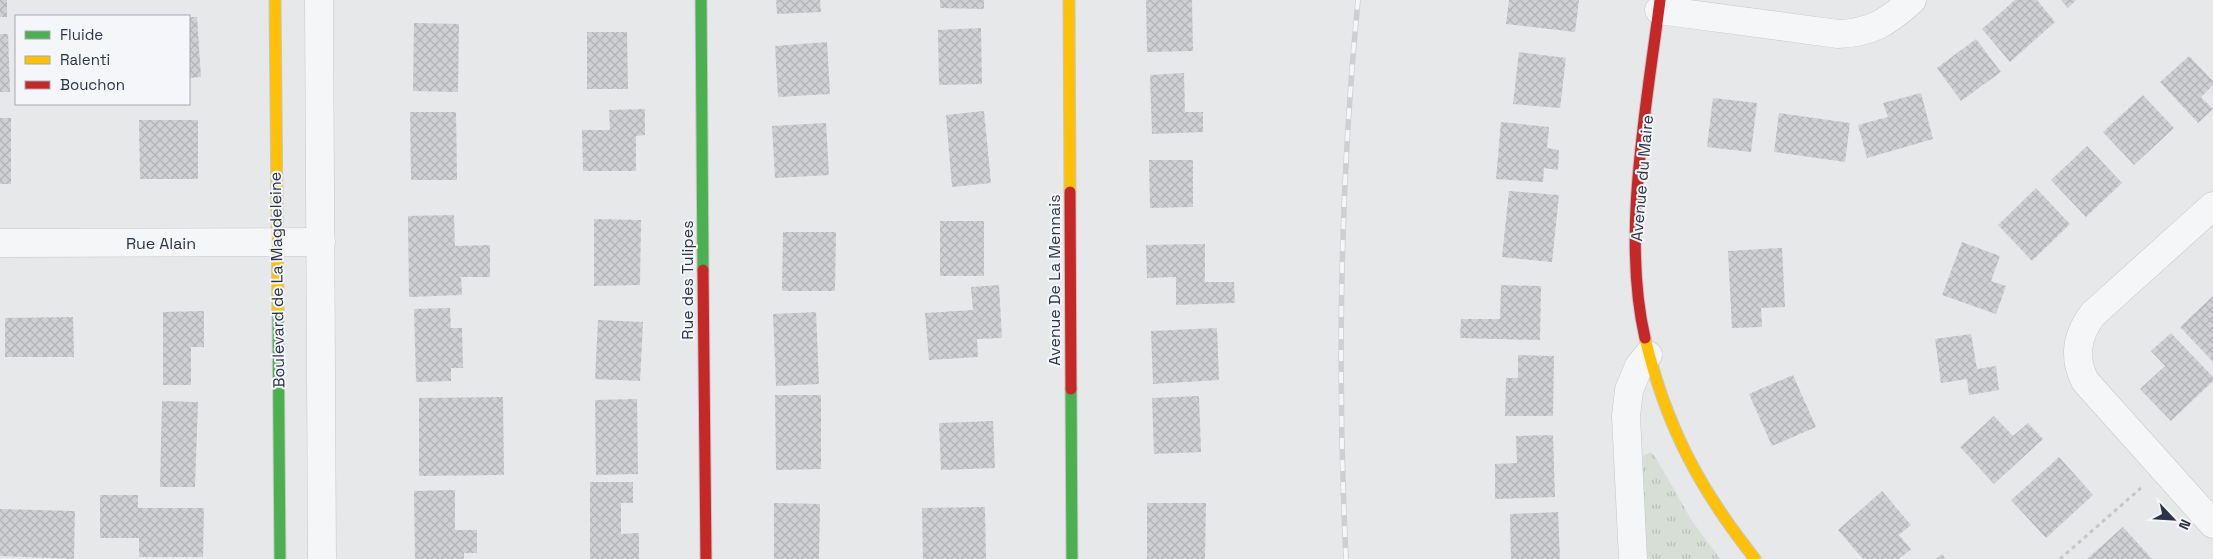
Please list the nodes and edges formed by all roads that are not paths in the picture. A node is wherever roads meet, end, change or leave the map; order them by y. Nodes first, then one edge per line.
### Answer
1 (275, 0) edge
2 (319, 0) edge
3 (701, 0) edge
4 (1069, 0) edge
5 (1912, 0) edge
6 (1659, 5) edge
7 (2213, 206) edge
8 (277, 242) junction
9 (321, 242) junction
10 (0, 243) edge
11 (1648, 355) junction
12 (2213, 524) edge
13 (280, 559) edge
14 (322, 559) edge
15 (706, 559) edge
16 (1072, 559) edge
17 (1633, 559) edge
18 (1755, 559) edge

1 - 8 street, Boulevard de La Magdeleine
2 - 9 street
3 - 15 street, Rue des Tulipes
4 - 16 street, Avenue De La Mennais
5 - 6 street
6 - 11 street, Avenue du Maire
7 - 12 street
8 - 9 street, Rue Alain
8 - 10 street, Rue Alain
8 - 13 street, Boulevard de La Magdeleine
9 - 14 street
11 - 17 street
11 - 18 street, Avenue du Maire

